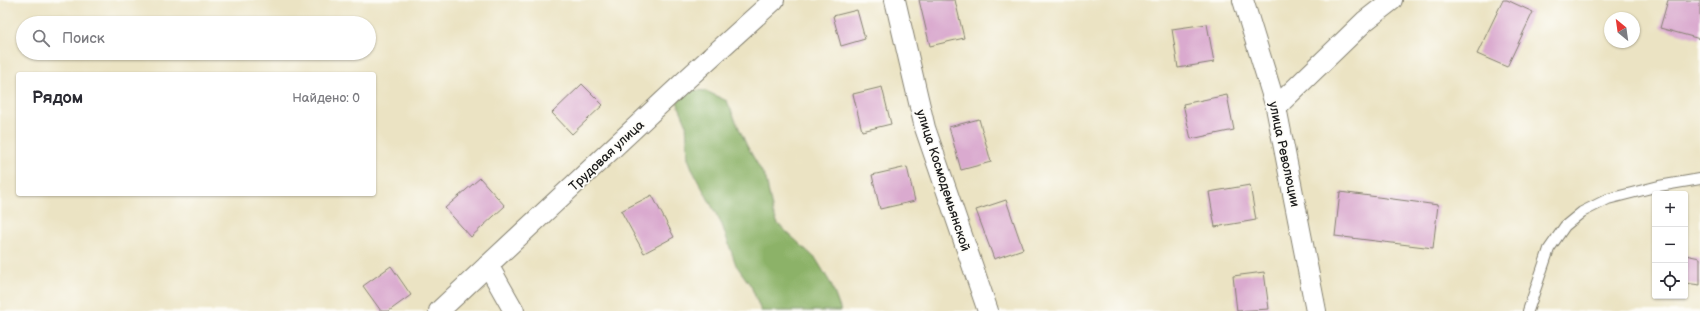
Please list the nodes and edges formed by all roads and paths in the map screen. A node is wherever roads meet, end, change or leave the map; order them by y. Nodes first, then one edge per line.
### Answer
1 (774, 0) edge
2 (895, 0) edge
3 (1243, 0) edge
4 (1392, 0) edge
5 (1276, 107) junction
6 (1700, 179) edge
7 (488, 264) junction
8 (439, 311) edge
9 (514, 311) edge
10 (988, 311) edge
11 (1316, 311) edge
12 (1528, 311) edge

1 - 7 street, Трудовая улица
2 - 10 street, улица Космодемьянской
3 - 5 street, улица Революции
4 - 5 street
5 - 11 street, улица Революции
6 - 12 lane
7 - 8 street, Трудовая улица
7 - 9 street

